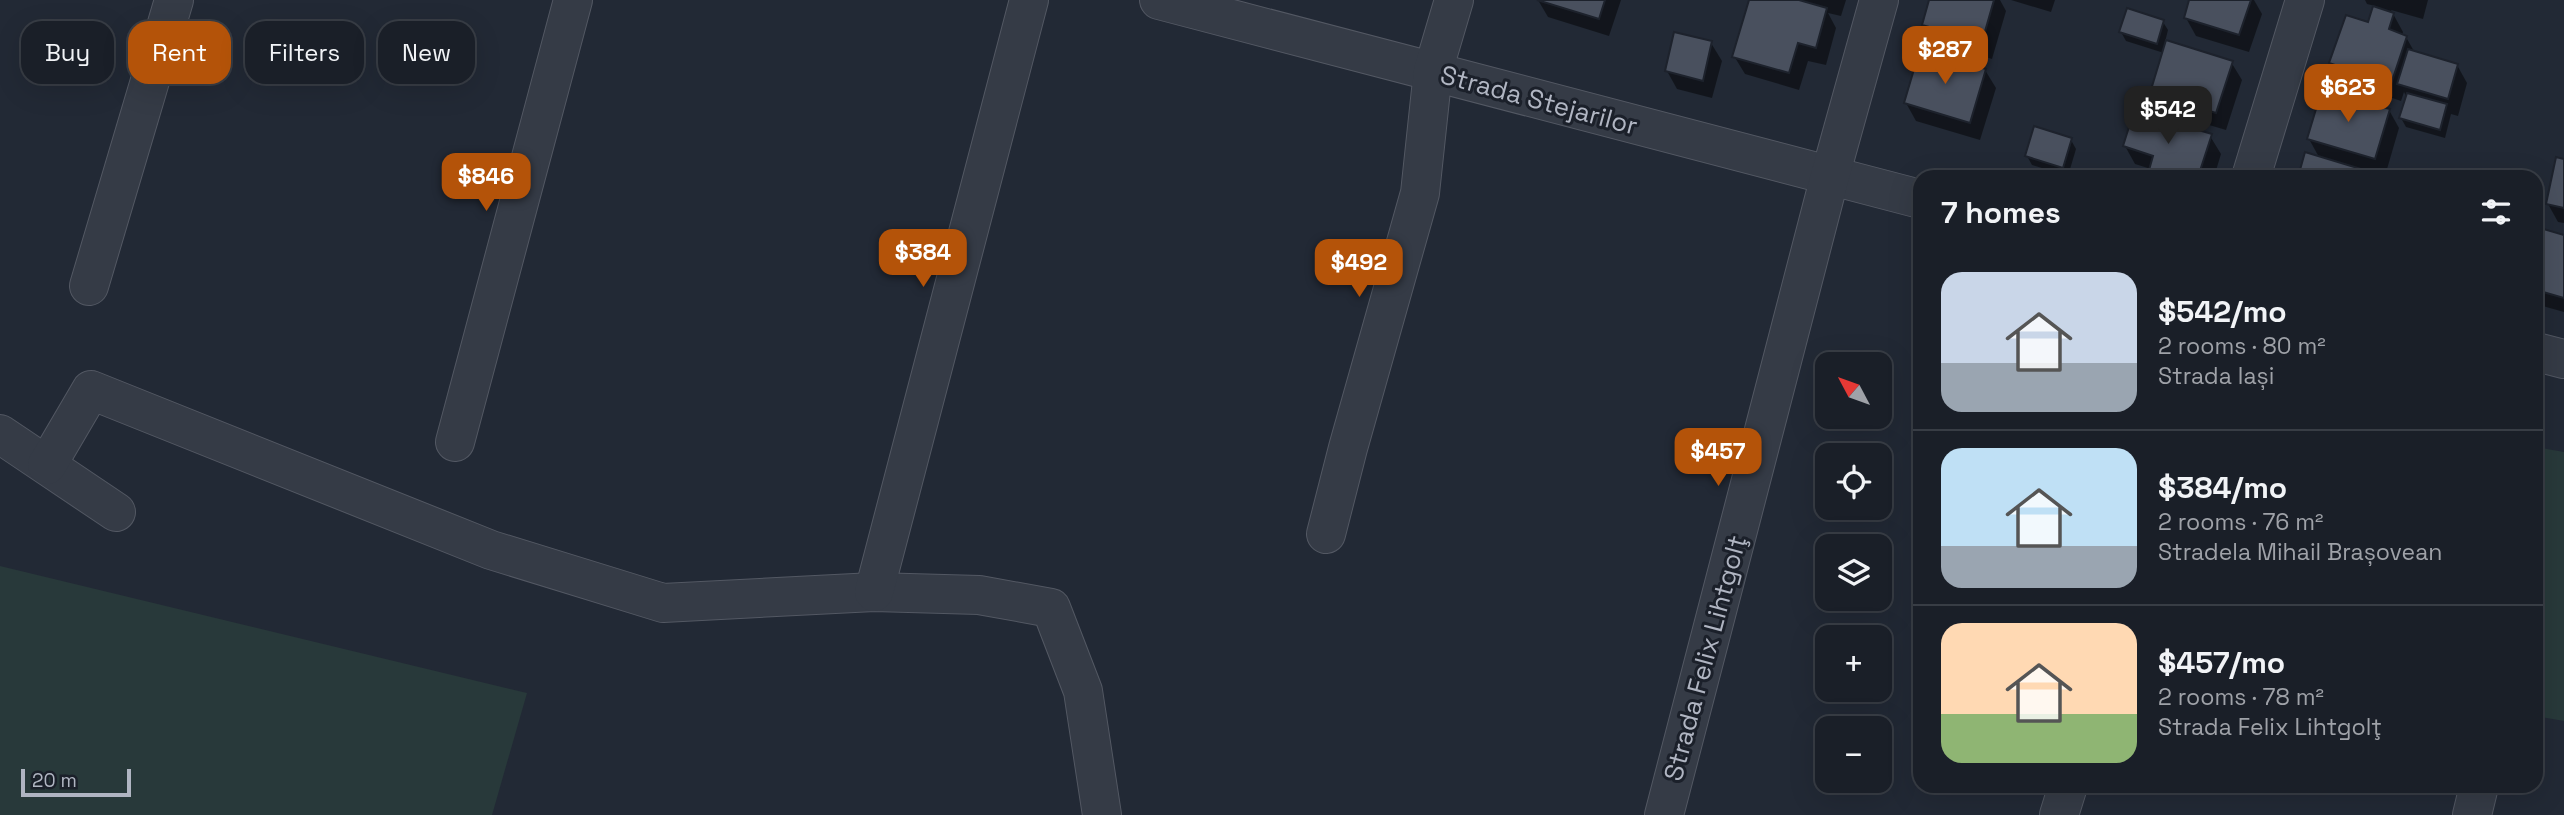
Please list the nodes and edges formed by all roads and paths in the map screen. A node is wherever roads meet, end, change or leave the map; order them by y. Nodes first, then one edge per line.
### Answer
1 (174, 0) edge
2 (573, 0) edge
3 (1029, 0) edge
4 (1159, 0) edge
5 (1454, 0) edge
6 (1879, 0) edge
7 (2305, 0) edge
8 (1433, 71) junction
9 (2252, 170) edge
10 (1830, 176) junction
11 (1913, 197) edge
12 (89, 286) dead end
13 (2543, 354) edge
14 (2564, 359) edge
15 (0, 434) edge
16 (455, 442) dead end
17 (47, 465) junction
18 (116, 512) dead end
19 (1326, 534) dead end
20 (874, 592) junction
21 (2066, 793) edge
22 (2477, 793) edge
23 (1102, 815) edge
24 (1664, 815) edge
25 (2059, 815) edge
26 (2472, 815) edge

1 - 12 street
2 - 16 street
3 - 20 street
4 - 8 street, Strada Stejarilor
5 - 8 street
6 - 10 street, Strada Felix Lihtgolţ
7 - 9 street
8 - 10 street, Strada Stejarilor
8 - 19 street
10 - 11 street, Strada Stejarilor
10 - 24 street, Strada Felix Lihtgolţ
13 - 14 street
15 - 17 street
17 - 18 street
17 - 20 street
20 - 23 street
21 - 25 street
22 - 26 street

